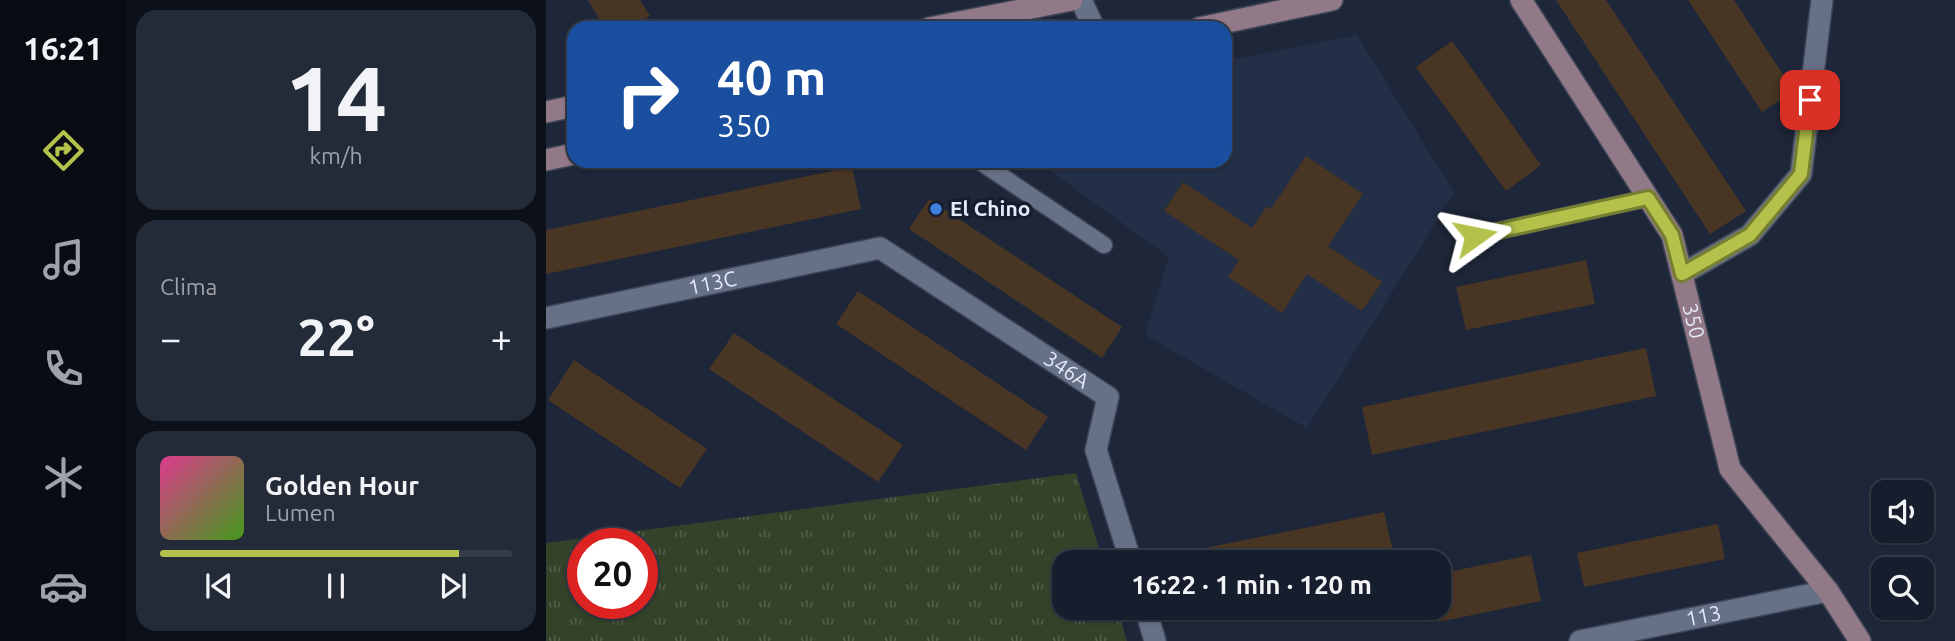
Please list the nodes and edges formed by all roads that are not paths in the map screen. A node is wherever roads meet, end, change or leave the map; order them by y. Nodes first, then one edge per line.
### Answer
1 (1072, 0) edge
2 (1081, 0) edge
3 (1332, 0) edge
4 (1521, 0) edge
5 (1822, 0) edge
6 (965, 21) edge
7 (1091, 21) edge
8 (1232, 21) edge
9 (567, 108) edge
10 (546, 112) edge
11 (567, 155) edge
12 (546, 159) edge
13 (989, 168) edge
14 (1648, 198) junction
15 (1475, 236) dead end
16 (1104, 245) dead end
17 (880, 248) joint
18 (1682, 274) junction
19 (546, 318) edge
20 (1127, 550) edge
21 (1828, 591) junction
22 (1149, 620) edge
23 (1155, 641) edge
24 (1580, 641) edge
25 (1860, 641) edge

1 - 6 street
2 - 7 street
3 - 8 street
4 - 14 street, 350
5 - 18 street
9 - 10 street
11 - 12 street
13 - 16 lane
14 - 15 lane
14 - 18 street, 350
17 - 19 street, 113C
17 - 20 street, 346A
18 - 21 street, 350
21 - 24 street, 113
21 - 25 street, 350
22 - 23 street

